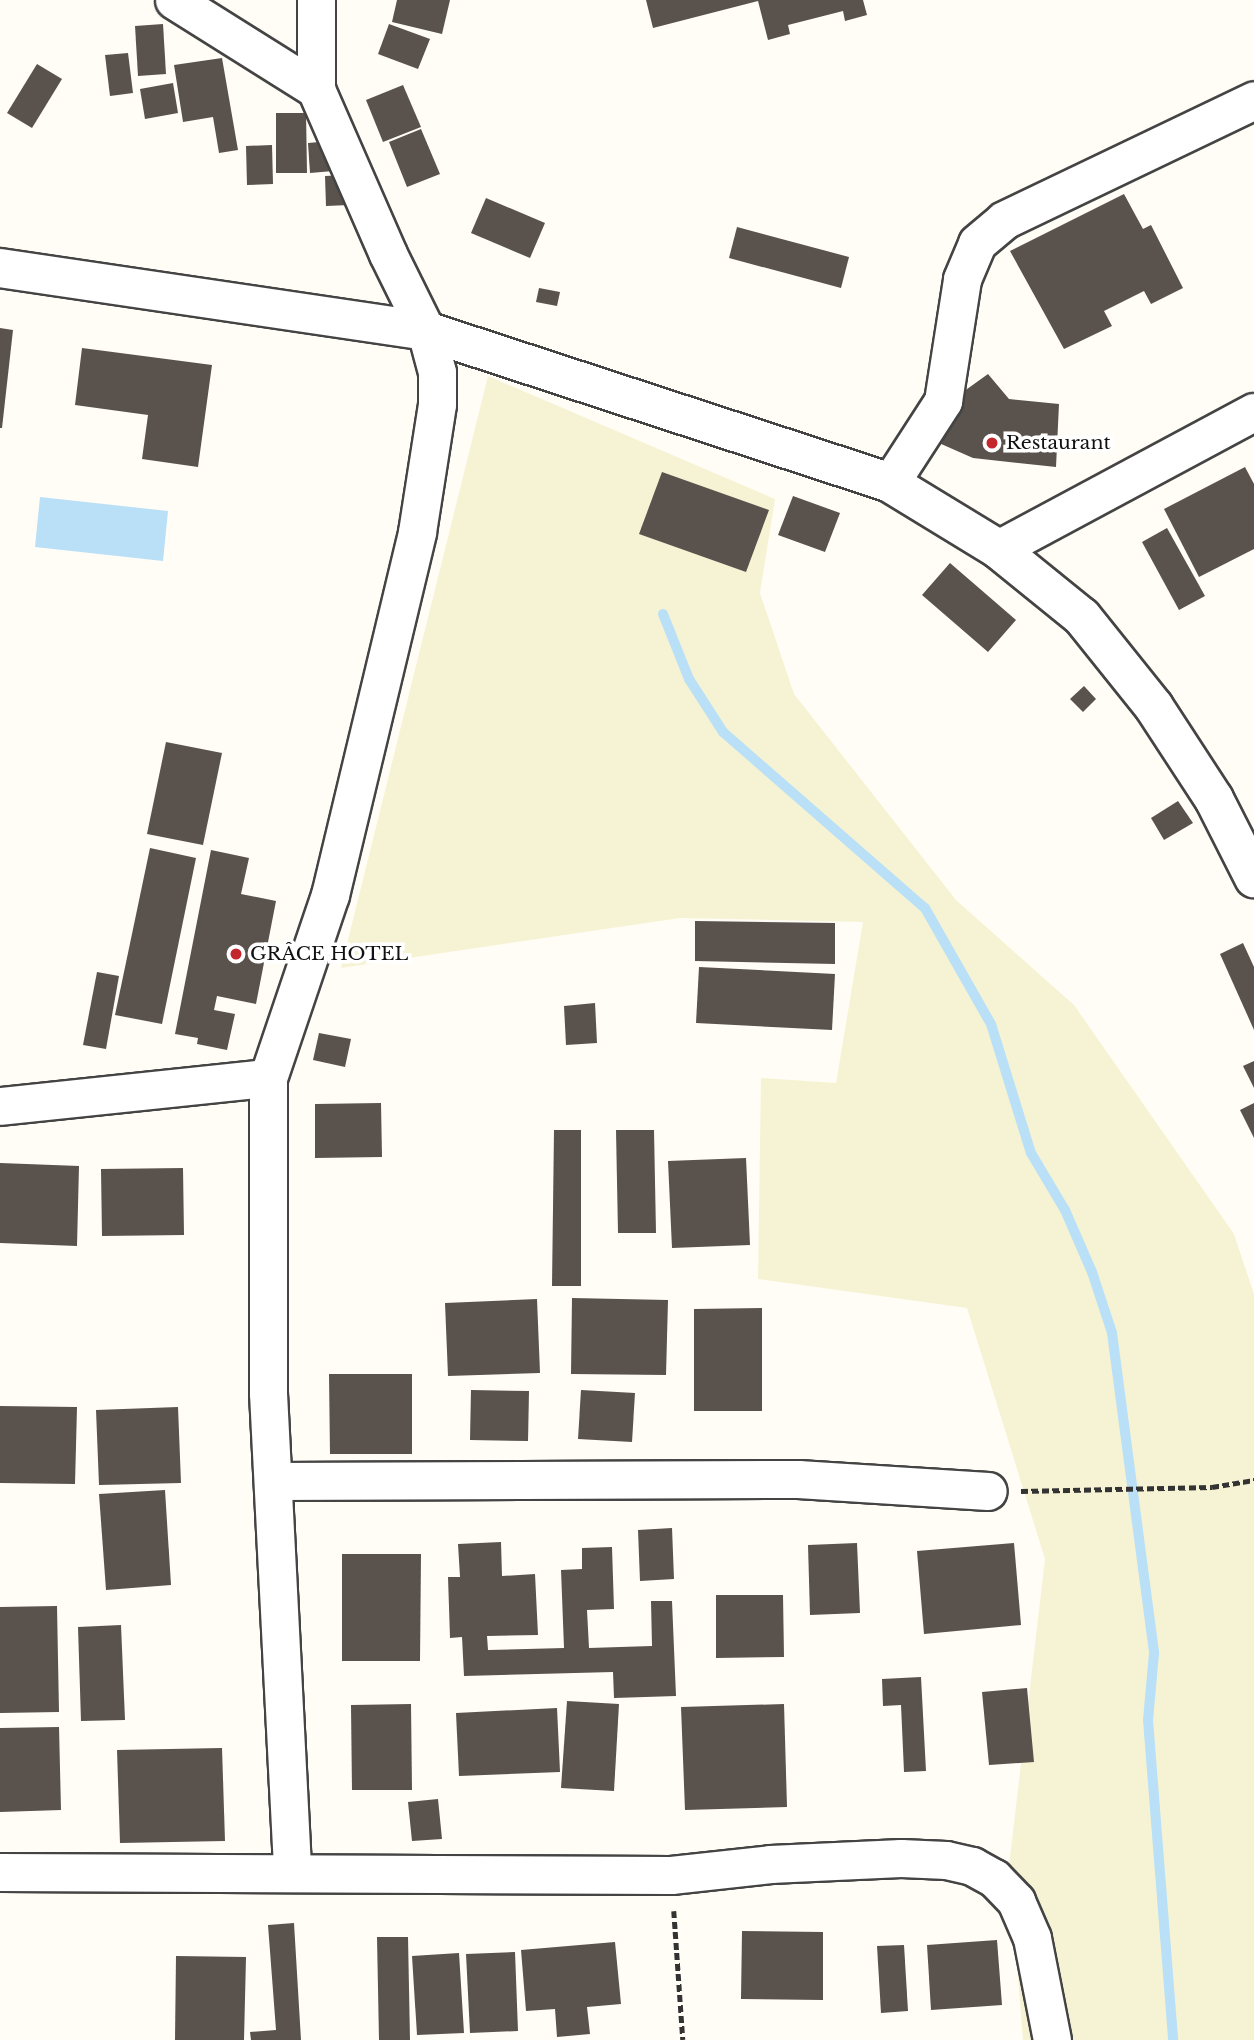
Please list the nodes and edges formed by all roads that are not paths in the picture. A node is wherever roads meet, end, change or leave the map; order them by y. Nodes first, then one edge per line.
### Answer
1 (174, 0) edge
2 (316, 0) edge
3 (316, 89) junction
4 (1254, 100) edge
5 (0, 268) edge
6 (426, 331) junction
7 (1254, 412) edge
8 (890, 483) junction
9 (999, 549) junction
10 (1254, 878) edge
11 (268, 1078) junction
12 (0, 1106) edge
13 (275, 1481) junction
14 (988, 1491) road end
15 (292, 1871) junction
16 (0, 1872) edge
17 (1052, 2040) edge

1 - 3 street
2 - 3 street
3 - 6 street
4 - 8 street
5 - 6 street
6 - 8 street
6 - 11 street
7 - 9 street
8 - 9 street
9 - 10 street
11 - 12 street
11 - 13 street
13 - 14 street
13 - 15 street
15 - 16 street
15 - 17 street

